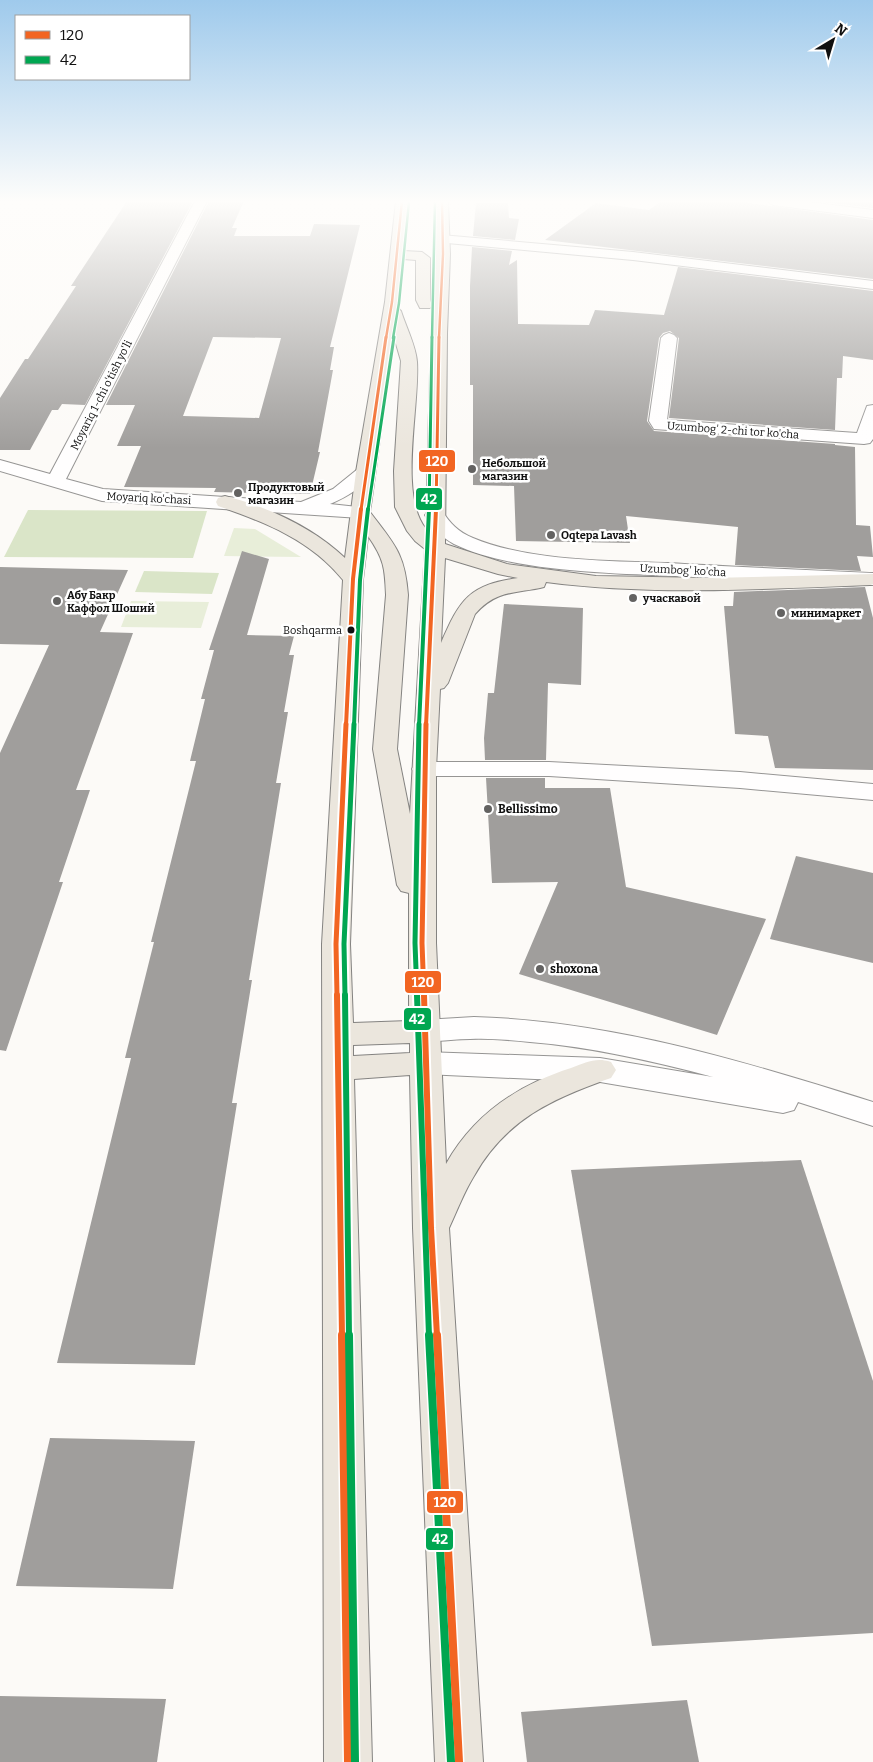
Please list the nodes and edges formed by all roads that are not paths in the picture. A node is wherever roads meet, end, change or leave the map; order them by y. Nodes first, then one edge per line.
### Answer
1 (158, 283) edge
2 (394, 283) edge
3 (423, 283) edge
4 (442, 283) edge
5 (858, 283) edge
6 (873, 285) edge
7 (392, 302) junction
8 (439, 333) junction
9 (669, 338) dead end
10 (873, 410) edge
11 (0, 465) edge
12 (365, 472) junction
13 (55, 482) junction
14 (225, 502) junction
15 (302, 507) junction
16 (360, 512) junction
17 (408, 514) junction
18 (435, 515) junction
19 (435, 547) junction
20 (494, 551) junction
21 (390, 553) junction
22 (353, 579) junction
23 (871, 579) edge
24 (596, 582) junction
25 (428, 703) junction
26 (424, 769) junction
27 (873, 792) edge
28 (422, 943) junction
29 (337, 1035) junction
30 (425, 1047) junction
31 (338, 1068) junction
32 (600, 1070) junction
33 (873, 1116) edge
34 (431, 1228) junction
35 (348, 1762) edge
36 (459, 1762) edge

1 - 13 street, Moyariq 1-chi o'tish yo'li
2 - 7 main road
3 - 8 main road
4 - 8 main road
5 - 6 street
7 - 12 main road
7 - 17 main road
8 - 18 main road
9 - 10 street, Uzumbog' 2-chi tor ko'cha
11 - 13 street, Moyariq ko'chasi
12 - 15 street, Moyariq ko'chasi
12 - 16 main road
13 - 14 street, Moyariq ko'chasi
14 - 15 street, Moyariq ko'chasi
14 - 22 main road
15 - 16 street, Moyariq ko'chasi
16 - 17 main road
16 - 21 main road
16 - 22 main road
17 - 18 main road
17 - 19 main road
18 - 19 main road
18 - 20 street, Uzumbog' ko'cha
19 - 20 street, Uzumbog' ko'cha
19 - 21 main road, Uzumbog' ko'cha
19 - 24 main road
19 - 25 main road
20 - 23 street, Uzumbog' ko'cha
21 - 22 main road, Uzumbog' ko'cha
21 - 28 main road
22 - 29 main road
23 - 24 main road
24 - 25 main road
25 - 26 main road
26 - 27 street
26 - 28 main road
28 - 30 main road
29 - 30 main road
29 - 31 main road
30 - 31 main road
30 - 32 street
30 - 33 street
30 - 34 main road
31 - 35 main road
32 - 33 street
32 - 34 main road
34 - 36 main road

